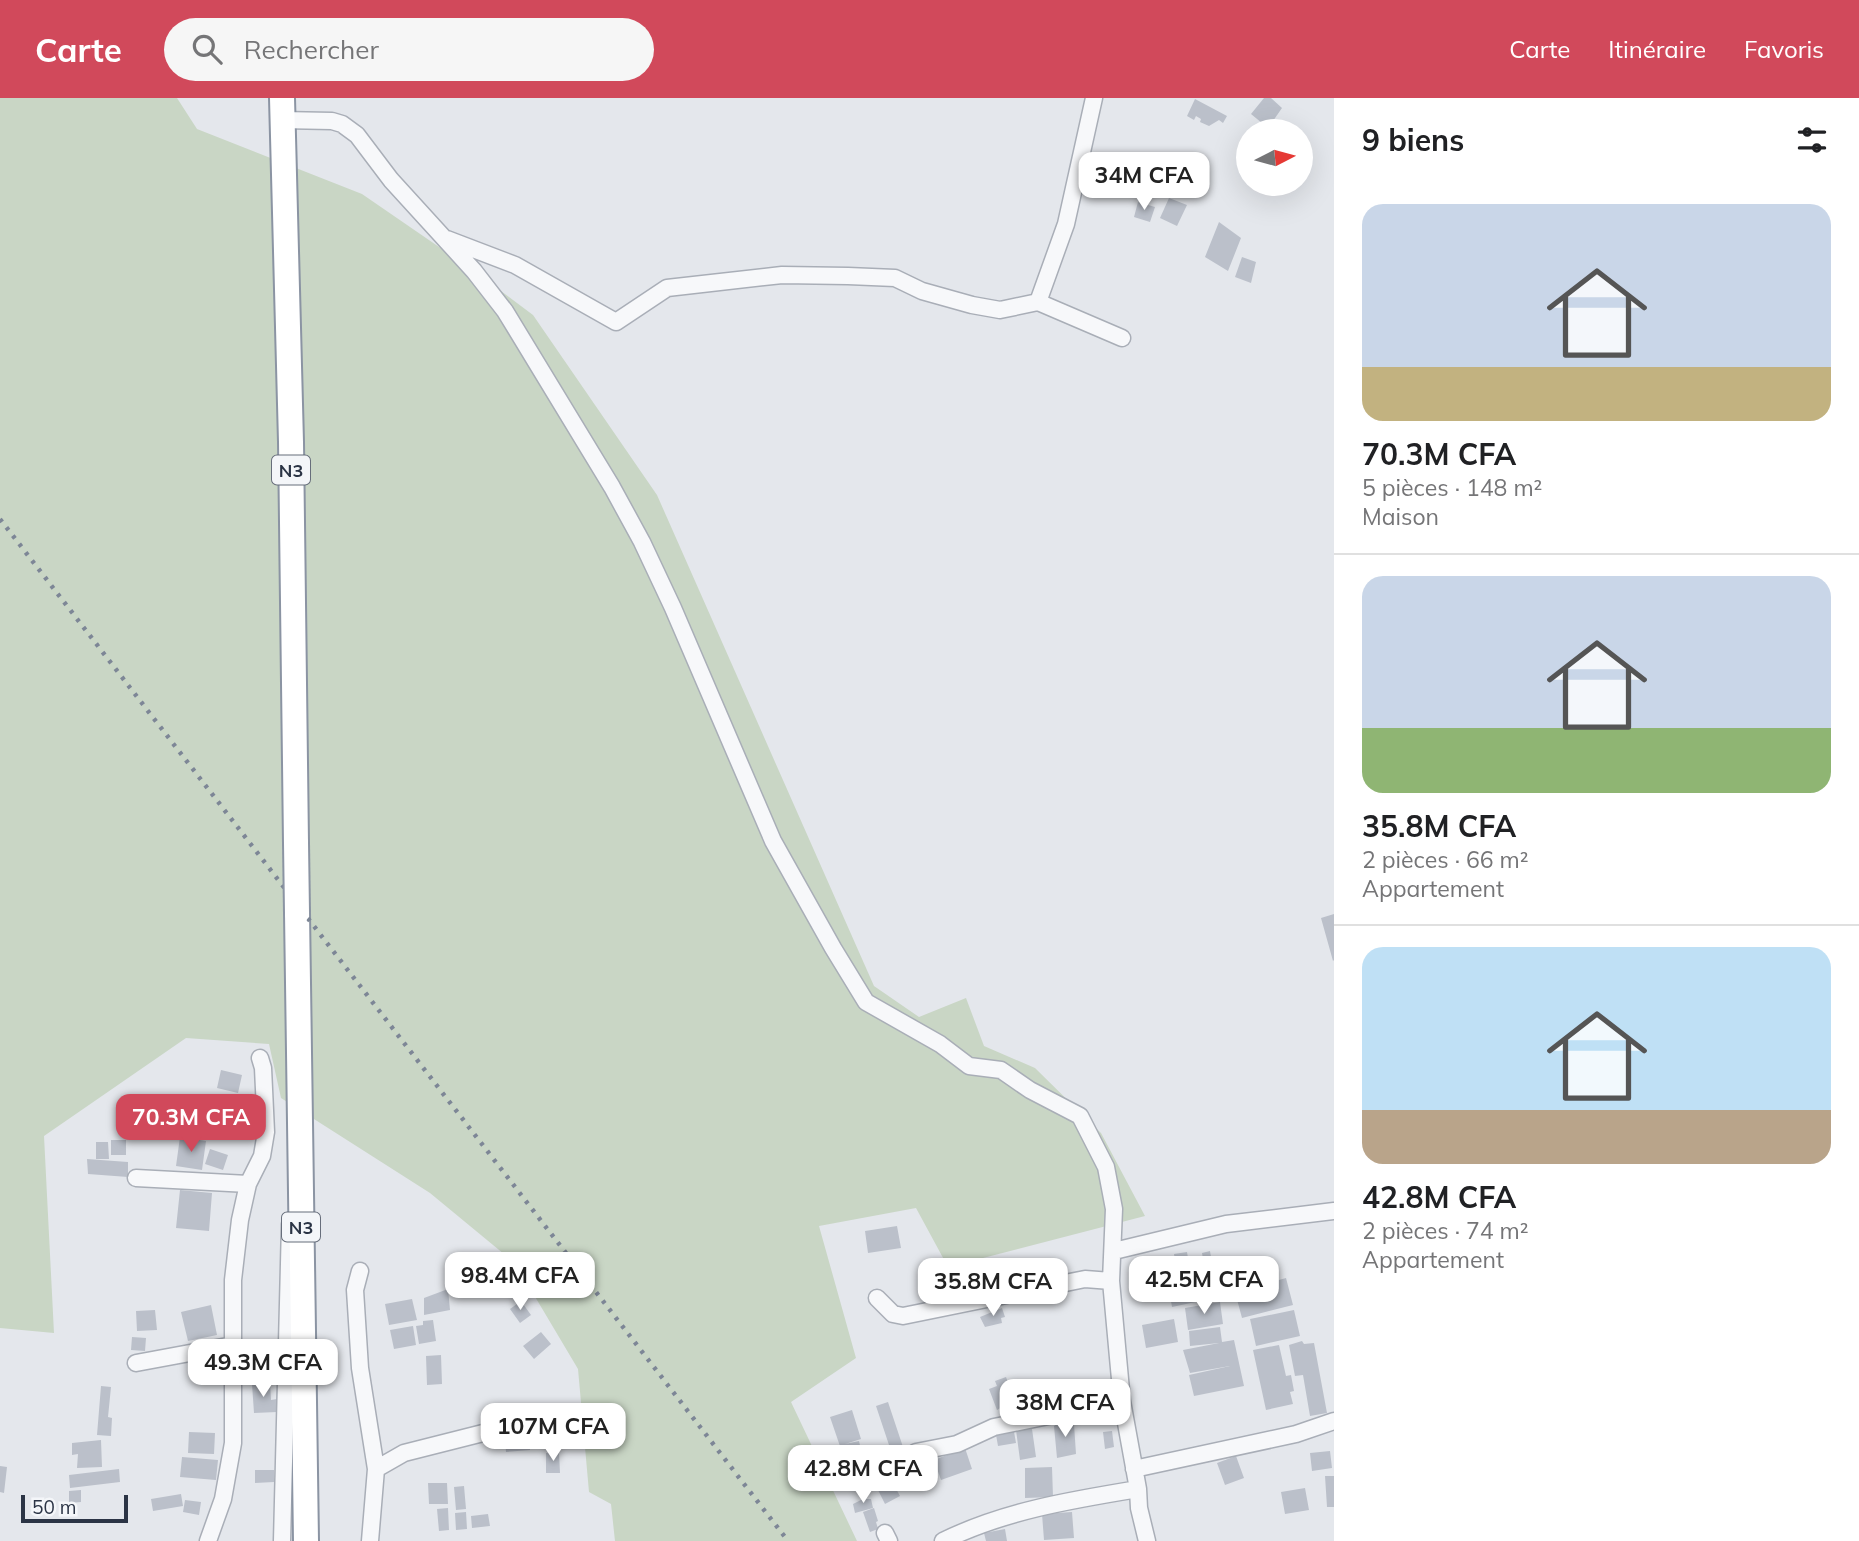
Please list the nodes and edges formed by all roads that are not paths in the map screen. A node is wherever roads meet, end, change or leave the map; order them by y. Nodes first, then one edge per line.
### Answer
1 (1094, 98) edge
2 (282, 109) edge
3 (1081, 161) junction
4 (1179, 186) dead end
5 (445, 239) junction
6 (1038, 302) junction
7 (1122, 338) dead end
8 (260, 1058) dead end
9 (299, 1068) junction
10 (136, 1178) dead end
11 (248, 1184) junction
12 (1334, 1211) edge
13 (1114, 1251) junction
14 (360, 1272) dead end
15 (1111, 1280) junction
16 (877, 1298) dead end
17 (233, 1345) junction
18 (136, 1363) dead end
19 (1122, 1401) junction
20 (1334, 1421) edge
21 (491, 1431) dead end
22 (376, 1469) junction
23 (1135, 1469) junction
24 (890, 1472) dead end
25 (1138, 1489) junction
26 (208, 1541) edge
27 (282, 1541) edge
28 (306, 1541) edge
29 (370, 1541) edge
30 (943, 1541) edge
31 (1147, 1541) edge

1 - 3 street
2 - 5 street
2 - 9 highway, N3, bridge
3 - 4 street
3 - 6 street
5 - 6 street
5 - 13 street
6 - 7 street
8 - 11 street
9 - 27 street
9 - 28 highway, N3
10 - 11 street
11 - 17 street
12 - 13 street
13 - 15 street
14 - 22 street
15 - 16 street
15 - 19 street
17 - 18 street
17 - 26 street
19 - 23 street
19 - 24 street
20 - 23 street
21 - 22 street
22 - 29 street
23 - 25 street
25 - 30 street
25 - 31 street

